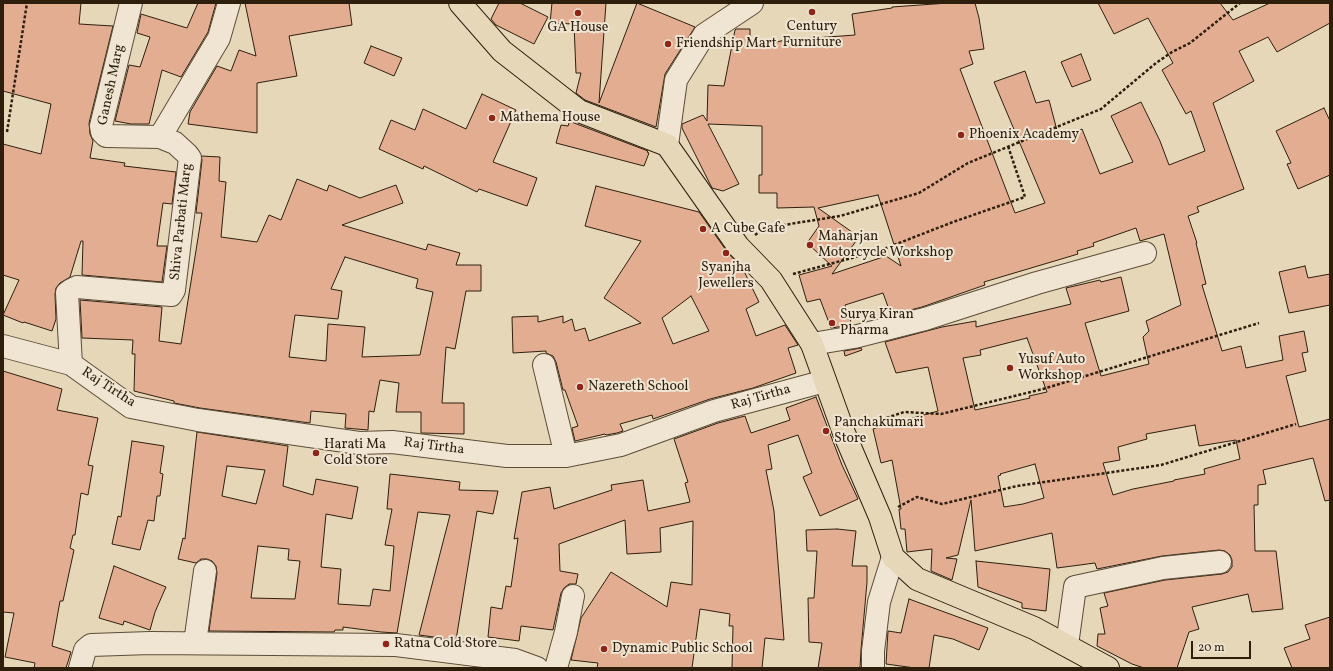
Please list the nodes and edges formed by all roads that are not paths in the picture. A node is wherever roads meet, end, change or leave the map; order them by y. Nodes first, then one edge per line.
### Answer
1 (131, 3) edge
2 (229, 3) edge
3 (460, 3) edge
4 (752, 3) edge
5 (160, 137) junction
6 (668, 145) junction
7 (1145, 253) dead end
8 (812, 344) junction
9 (3, 346) edge
10 (71, 364) junction
11 (544, 365) dead end
12 (825, 380) junction
13 (566, 456) junction
14 (893, 557) junction
15 (1220, 562) dead end
16 (205, 571) dead end
17 (573, 596) dead end
18 (195, 643) junction
19 (1067, 645) junction
20 (80, 668) edge
21 (537, 668) edge
22 (556, 668) edge
23 (873, 668) edge
24 (1108, 668) edge

1 - 5 street, Ganesh Marg
2 - 5 street
3 - 6 main road
4 - 6 street
5 - 10 street, Shiva Parbati Marg
6 - 8 main road
7 - 8 street
8 - 12 main road
9 - 10 street, Raj Tirtha
10 - 13 street, Raj Tirtha
11 - 13 street
12 - 13 street, Raj Tirtha
12 - 14 main road
14 - 19 main road
14 - 23 street
15 - 19 street
16 - 18 street
17 - 22 street
18 - 20 street
18 - 21 street
19 - 24 main road

